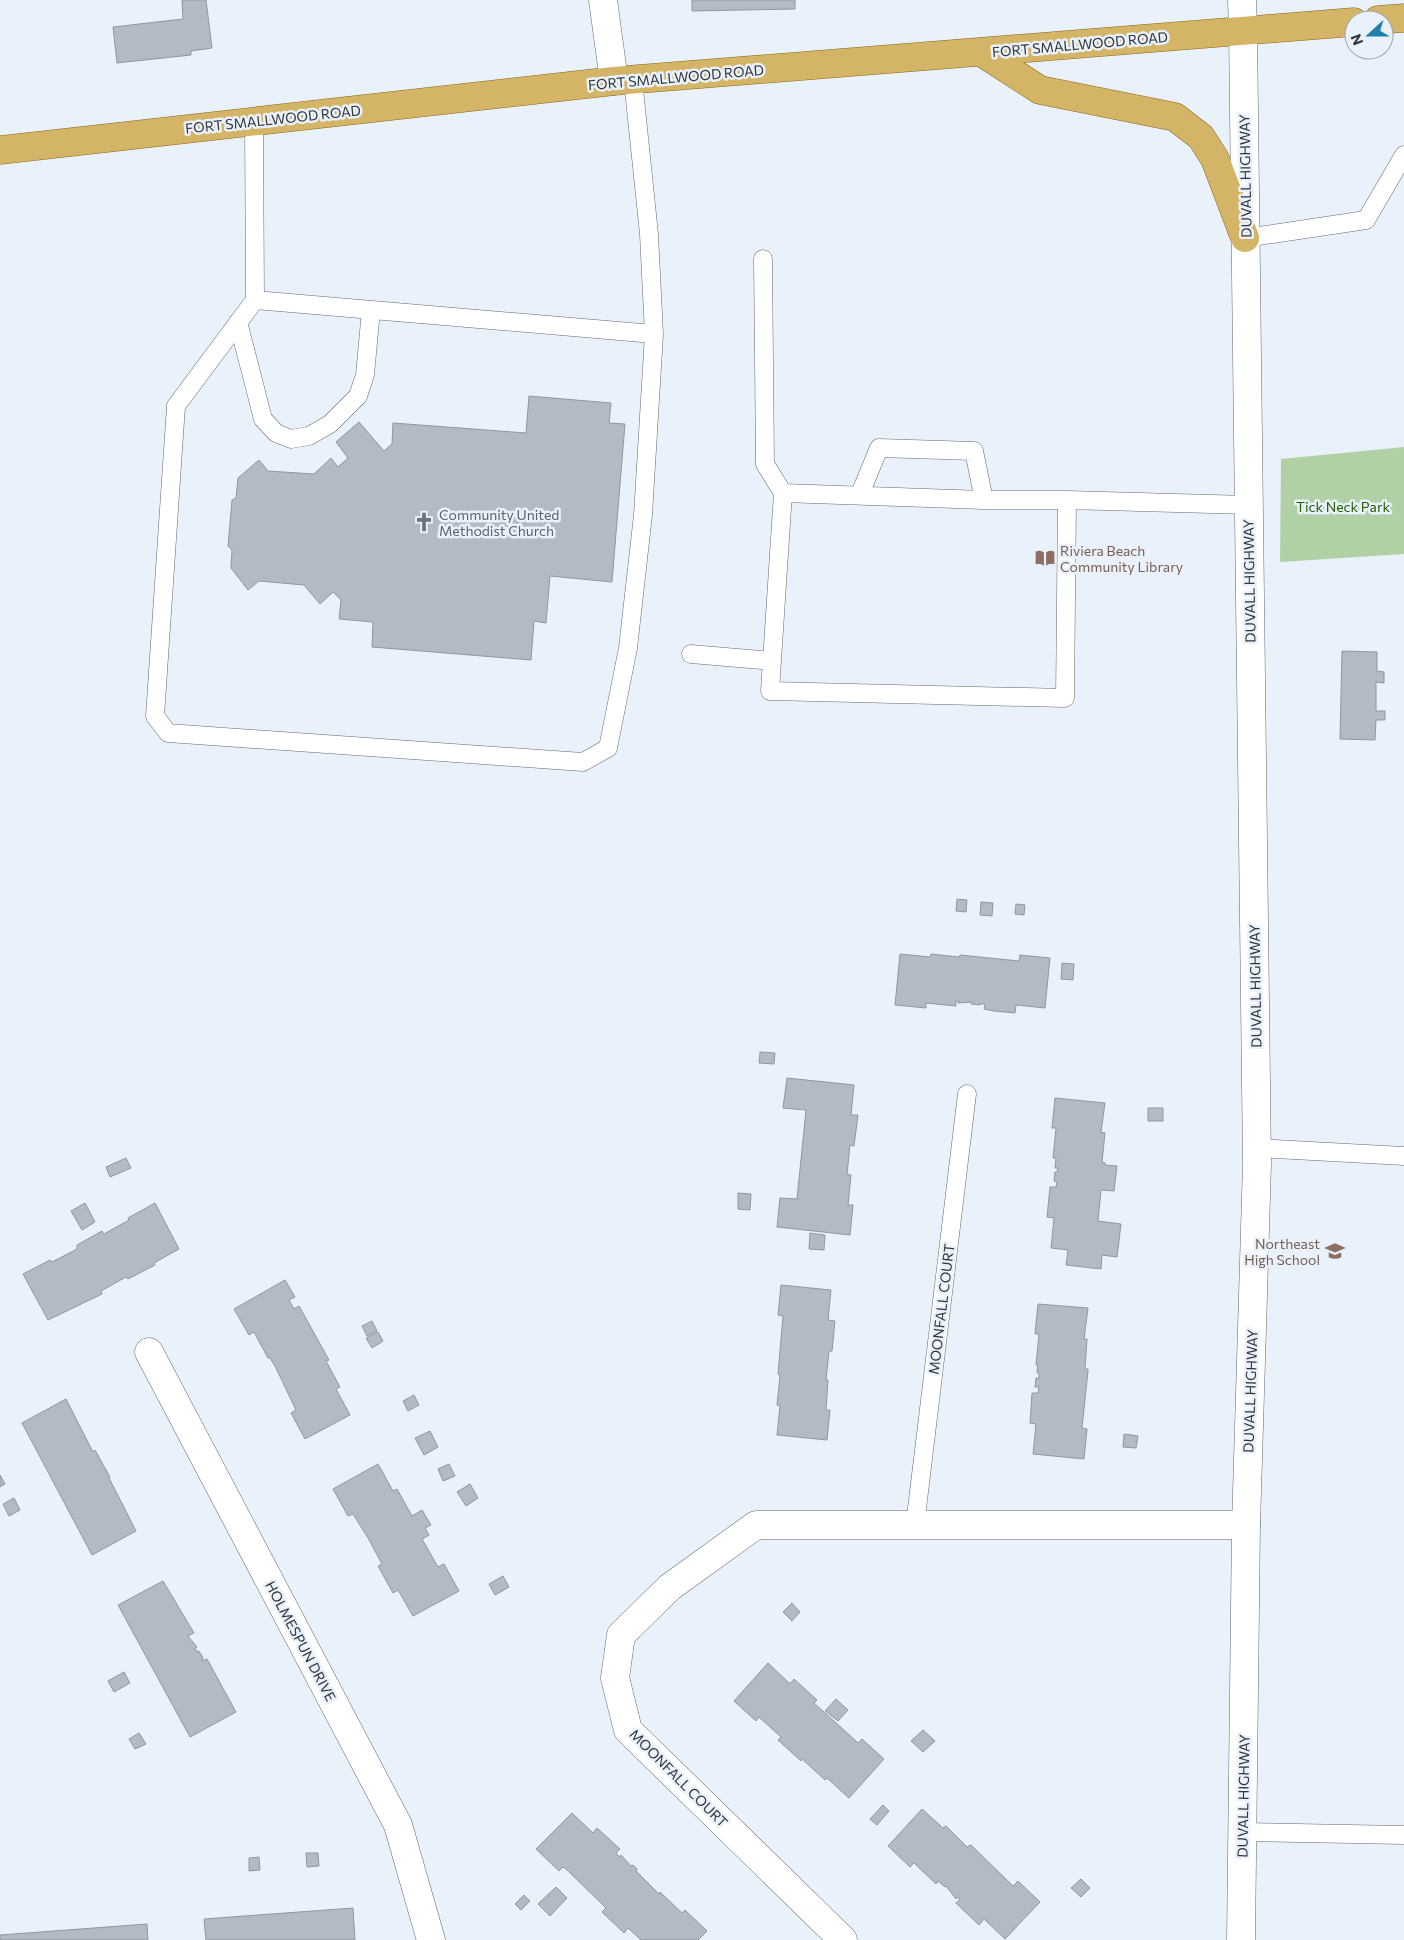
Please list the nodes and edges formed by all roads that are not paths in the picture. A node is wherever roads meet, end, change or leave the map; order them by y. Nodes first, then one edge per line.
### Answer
1 (603, 0) edge
2 (1242, 0) edge
3 (1344, 23) edge
4 (1243, 31) junction
5 (981, 52) junction
6 (623, 80) junction
7 (254, 121) junction
8 (0, 150) edge
9 (1404, 155) edge
10 (1245, 238) junction
11 (763, 259) dead end
12 (255, 300) junction
13 (371, 310) junction
14 (238, 322) junction
15 (654, 334) junction
16 (783, 492) junction
17 (860, 494) junction
18 (984, 500) junction
19 (1067, 500) junction
20 (1248, 505) junction
21 (690, 654) dead end
22 (772, 661) junction
23 (967, 1094) dead end
24 (1257, 1148) junction
25 (1404, 1156) edge
26 (149, 1352) dead end
27 (915, 1525) junction
28 (1246, 1525) junction
29 (1242, 1832) junction
30 (1404, 1835) edge
31 (431, 1940) edge
32 (843, 1940) edge
33 (1241, 1940) edge

1 - 6 street
2 - 4 street, DUVALL HIGHWAY
3 - 4 main road, FORT SMALLWOOD ROAD
4 - 5 main road, FORT SMALLWOOD ROAD
4 - 10 street, DUVALL HIGHWAY
5 - 6 main road, FORT SMALLWOOD ROAD
5 - 10 main road
6 - 7 main road, FORT SMALLWOOD ROAD
6 - 15 lane
7 - 8 main road, FORT SMALLWOOD ROAD
7 - 12 lane
9 - 10 lane
10 - 20 street, DUVALL HIGHWAY
11 - 16 lane
12 - 13 lane
12 - 14 lane
13 - 14 lane
13 - 15 lane
14 - 15 lane
16 - 17 lane
16 - 22 lane
17 - 18 lane
17 - 18 lane
18 - 19 lane
19 - 20 lane
19 - 22 lane
20 - 24 street, DUVALL HIGHWAY
21 - 22 lane
23 - 27 lane, MOONFALL COURT
24 - 25 lane
24 - 28 street, DUVALL HIGHWAY
26 - 31 street, HOLMESPUN DRIVE
27 - 28 street, MOONFALL COURT
27 - 32 street, MOONFALL COURT
28 - 29 street, DUVALL HIGHWAY
29 - 30 lane
29 - 33 street, DUVALL HIGHWAY

